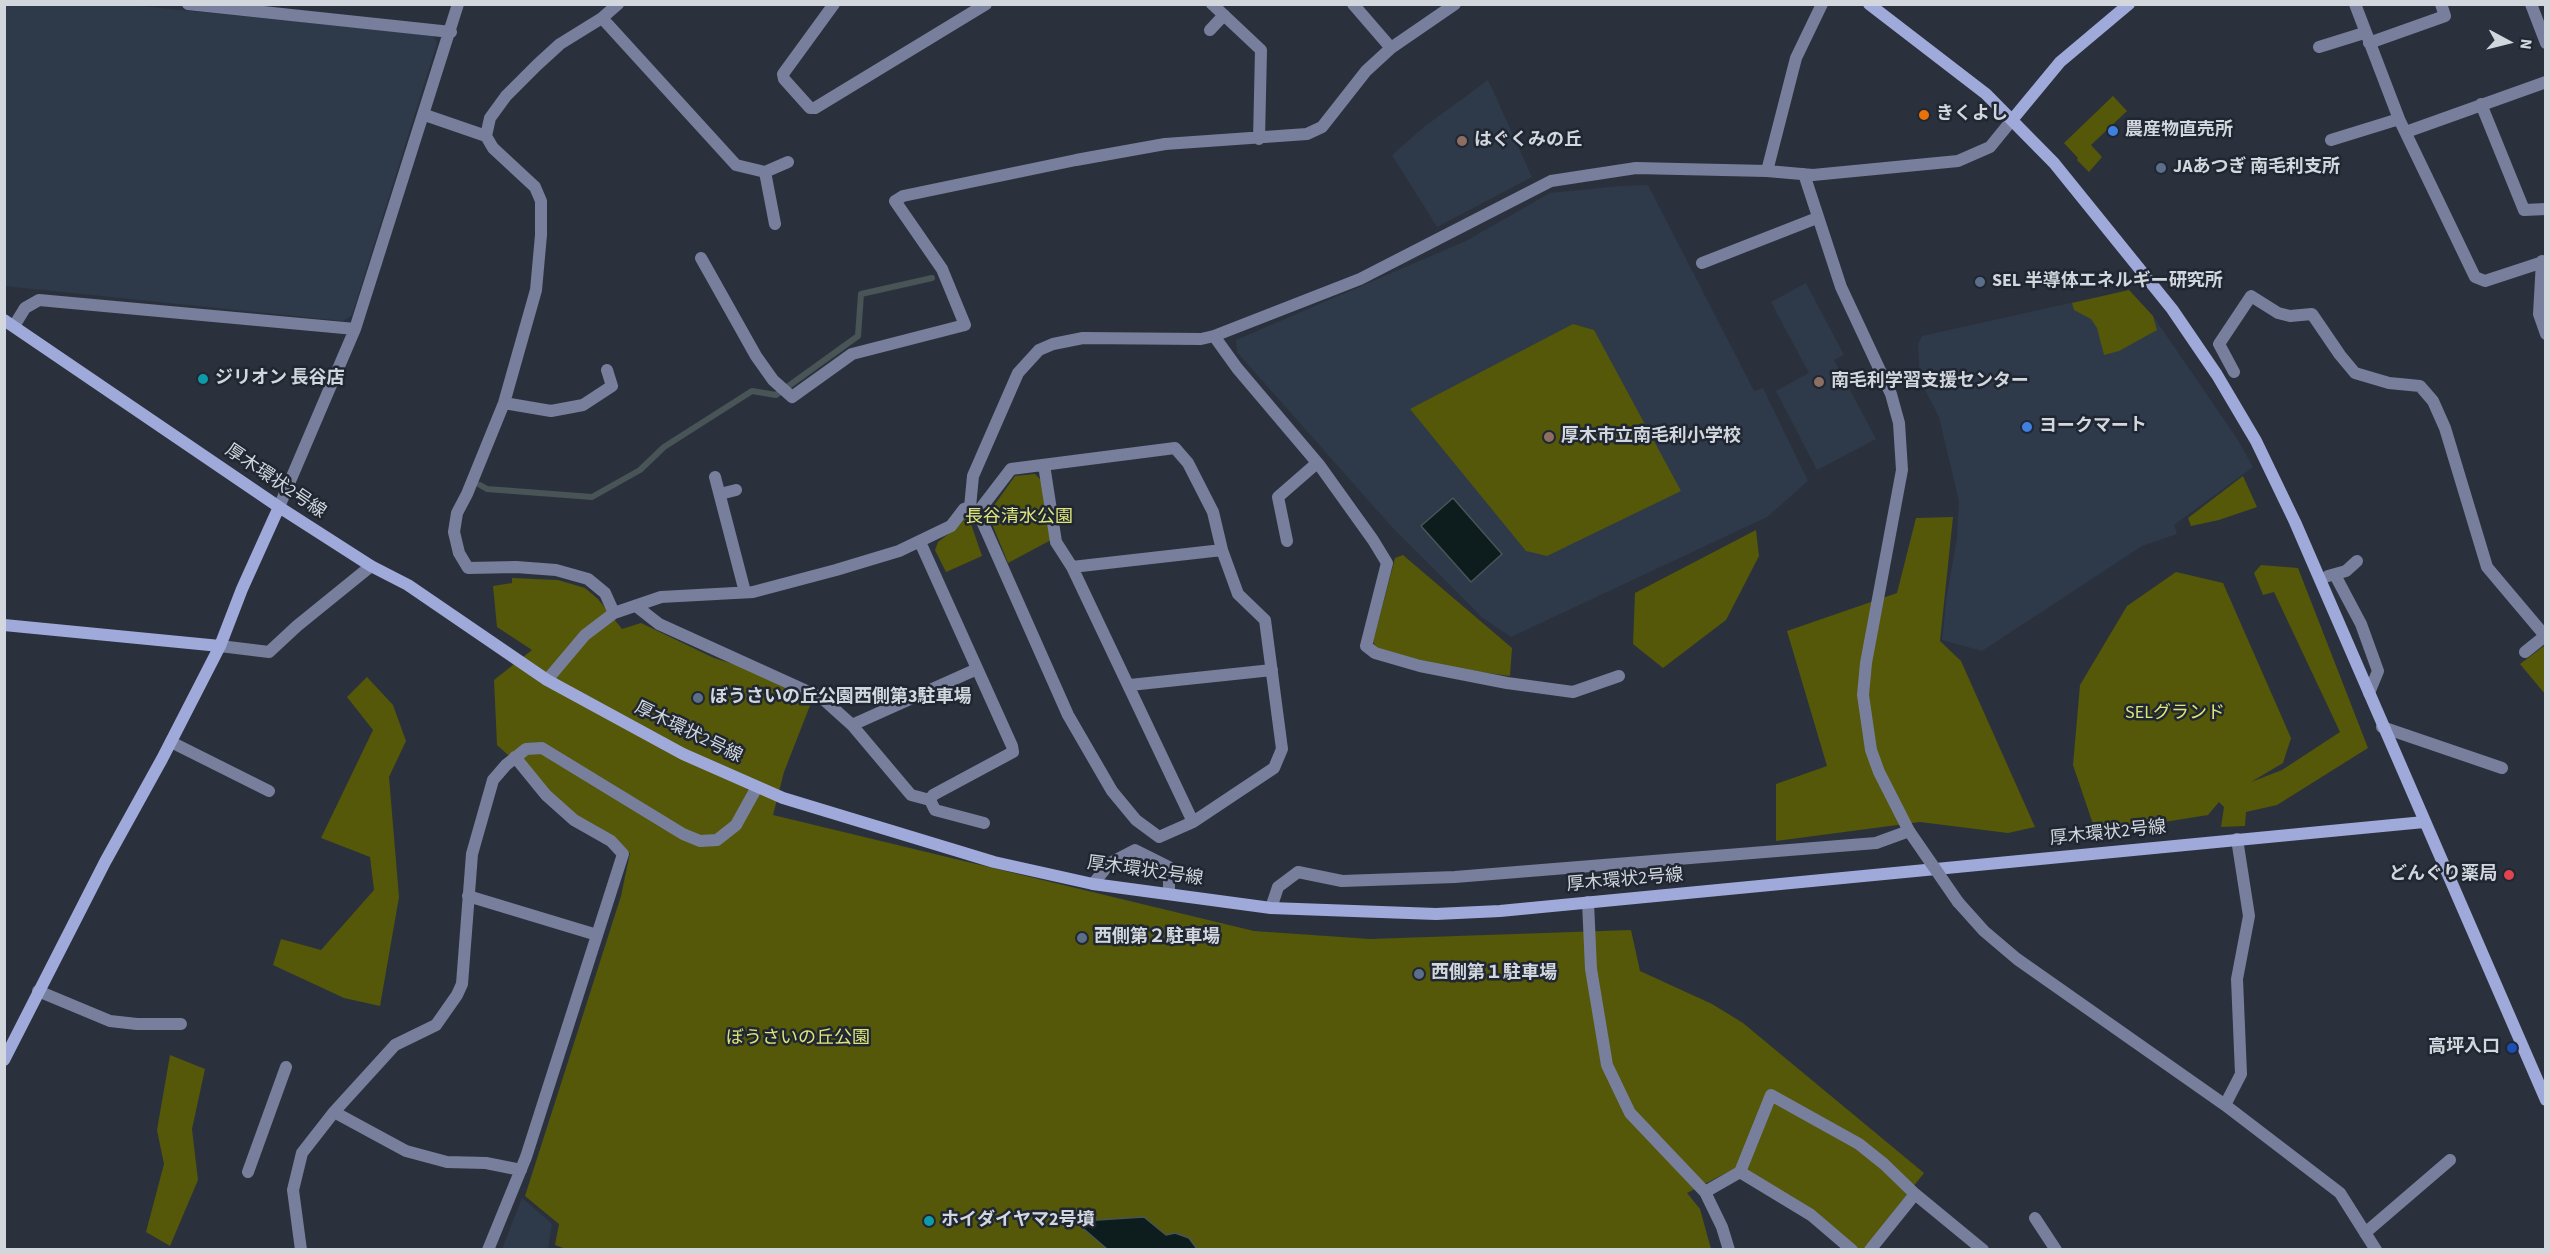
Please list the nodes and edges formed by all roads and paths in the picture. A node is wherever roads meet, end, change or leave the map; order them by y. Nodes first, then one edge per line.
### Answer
1 (188, 4) edge
2 (459, 4) edge
3 (618, 4) edge
4 (834, 4) edge
5 (986, 4) edge
6 (1212, 4) edge
7 (1353, 4) edge
8 (1455, 4) edge
9 (1822, 4) edge
10 (1869, 4) edge
11 (2129, 4) edge
12 (2355, 4) edge
13 (2441, 4) edge
14 (2531, 4) edge
15 (308, 11) edge
16 (1224, 15) junction
17 (602, 18) junction
18 (1210, 30) dead end
19 (450, 32) junction
20 (2367, 38) junction
21 (2546, 43) edge
22 (2319, 47) dead end
23 (1391, 48) junction
24 (2546, 82) edge
25 (2481, 104) junction
26 (425, 115) junction
27 (2399, 119) junction
28 (2012, 120) junction
29 (2406, 132) junction
30 (486, 136) junction
31 (1259, 139) junction
32 (2331, 140) dead end
33 (788, 162) dead end
34 (1767, 171) junction
35 (765, 172) junction
36 (1804, 174) junction
37 (2546, 209) edge
38 (1817, 218) junction
39 (775, 224) dead end
40 (702, 258) dead end
41 (2544, 261) edge
42 (1702, 263) dead end
43 (9, 323) edge
44 (355, 329) junction
45 (2546, 334) edge
46 (1214, 336) junction
47 (607, 370) dead end
48 (2234, 372) dead end
49 (504, 403) junction
50 (1317, 463) junction
51 (1044, 465) junction
52 (715, 477) dead end
53 (736, 490) dead end
54 (720, 494) junction
55 (279, 507) junction
56 (974, 509) junction
57 (1287, 541) dead end
58 (920, 542) junction
59 (1222, 550) junction
60 (2357, 561) dead end
61 (371, 566) junction
62 (1072, 567) junction
63 (2335, 575) junction
64 (2318, 577) junction
65 (746, 592) junction
66 (636, 606) junction
67 (614, 613) junction
68 (4, 625) edge
69 (2545, 636) edge
70 (220, 646) junction
71 (2525, 652) dead end
72 (977, 669) junction
73 (1272, 670) junction
74 (1619, 676) dead end
75 (547, 680) junction
76 (1130, 685) junction
77 (2369, 693) junction
78 (852, 725) junction
79 (2382, 727) junction
80 (171, 742) junction
81 (515, 757) junction
82 (2502, 768) dead end
83 (757, 787) junction
84 (269, 791) dead end
85 (930, 800) junction
86 (1193, 822) junction
87 (2424, 822) junction
88 (984, 823) dead end
89 (1910, 831) junction
90 (2237, 839) junction
91 (1093, 884) junction
92 (1169, 893) junction
93 (468, 896) junction
94 (1588, 902) junction
95 (1271, 908) junction
96 (597, 935) junction
97 (38, 992) junction
98 (181, 1024) dead end
99 (4, 1060) edge
100 (286, 1067) dead end
101 (2546, 1100) edge
102 (2225, 1105) junction
103 (334, 1112) junction
104 (2450, 1160) dead end
105 (521, 1170) junction
106 (248, 1172) dead end
107 (1740, 1172) junction
108 (1705, 1192) junction
109 (1915, 1194) junction
110 (2035, 1218) dead end
111 (2365, 1233) junction
112 (301, 1250) edge
113 (488, 1250) edge
114 (1729, 1250) edge
115 (1852, 1250) edge
116 (1870, 1250) edge
117 (1983, 1250) edge
118 (2056, 1250) edge
119 (2376, 1250) edge

1 - 15 street
2 - 19 street
3 - 17 street
4 - 5 street
6 - 16 street
7 - 23 street
8 - 23 street
9 - 34 street
10 - 28 street
11 - 28 street
12 - 20 street
13 - 20 street
14 - 21 street
15 - 19 street
16 - 18 street
16 - 31 street
17 - 30 street
17 - 35 street
19 - 26 street
20 - 22 street
20 - 27 street
23 - 31 street
24 - 25 street
25 - 29 street
25 - 37 street
26 - 30 street
26 - 44 street
27 - 29 street
27 - 32 street
28 - 36 street
28 - 64 street
29 - 41 street
30 - 49 street
31 - 40 street
33 - 35 street
34 - 36 street
34 - 46 street
35 - 39 street
36 - 38 street
38 - 42 street
38 - 89 street
41 - 45 street
43 - 44 street
43 - 55 street, 厚木環状2号線
44 - 55 street
46 - 50 street
46 - 56 street
47 - 49 street
48 - 69 street
49 - 67 street
50 - 57 street
50 - 74 street
51 - 56 street
51 - 59 street
51 - 62 street
52 - 54 street
53 - 54 street
54 - 65 street
55 - 61 street, 厚木環状2号線
55 - 70 street
56 - 58 street
56 - 86 street
58 - 65 street
58 - 72 street
59 - 62 street
59 - 73 street
60 - 63 street
61 - 70 street
61 - 75 street, 厚木環状2号線
62 - 76 street
63 - 64 street
63 - 77 street
64 - 77 street
65 - 66 street
66 - 67 street
66 - 78 street
67 - 75 street
68 - 70 street
69 - 71 street
70 - 80 street
72 - 78 street
72 - 85 street
73 - 76 street
73 - 86 street
75 - 83 street, 厚木環状2号線
76 - 86 street
77 - 79 street
78 - 85 street
79 - 82 street
79 - 87 street
80 - 84 street
80 - 97 street
81 - 83 street
81 - 93 street
81 - 96 street
83 - 91 street, 厚木環状2号線
85 - 88 street
87 - 90 street, 厚木環状2号線
87 - 101 street
89 - 95 street
89 - 102 street, bridge
90 - 94 street, 厚木環状2号線
90 - 102 street
91 - 92 street, 厚木環状2号線
91 - 92 street
92 - 95 street, 厚木環状2号線
93 - 96 street
93 - 103 street
94 - 95 street, 厚木環状2号線
94 - 108 street
96 - 105 street
97 - 98 street
97 - 99 street
100 - 106 street
102 - 111 street
103 - 105 street
103 - 112 street
104 - 111 street
105 - 113 street
107 - 108 street
107 - 109 street
107 - 115 street
108 - 114 street
109 - 116 street
109 - 117 street
110 - 118 street
111 - 119 street

